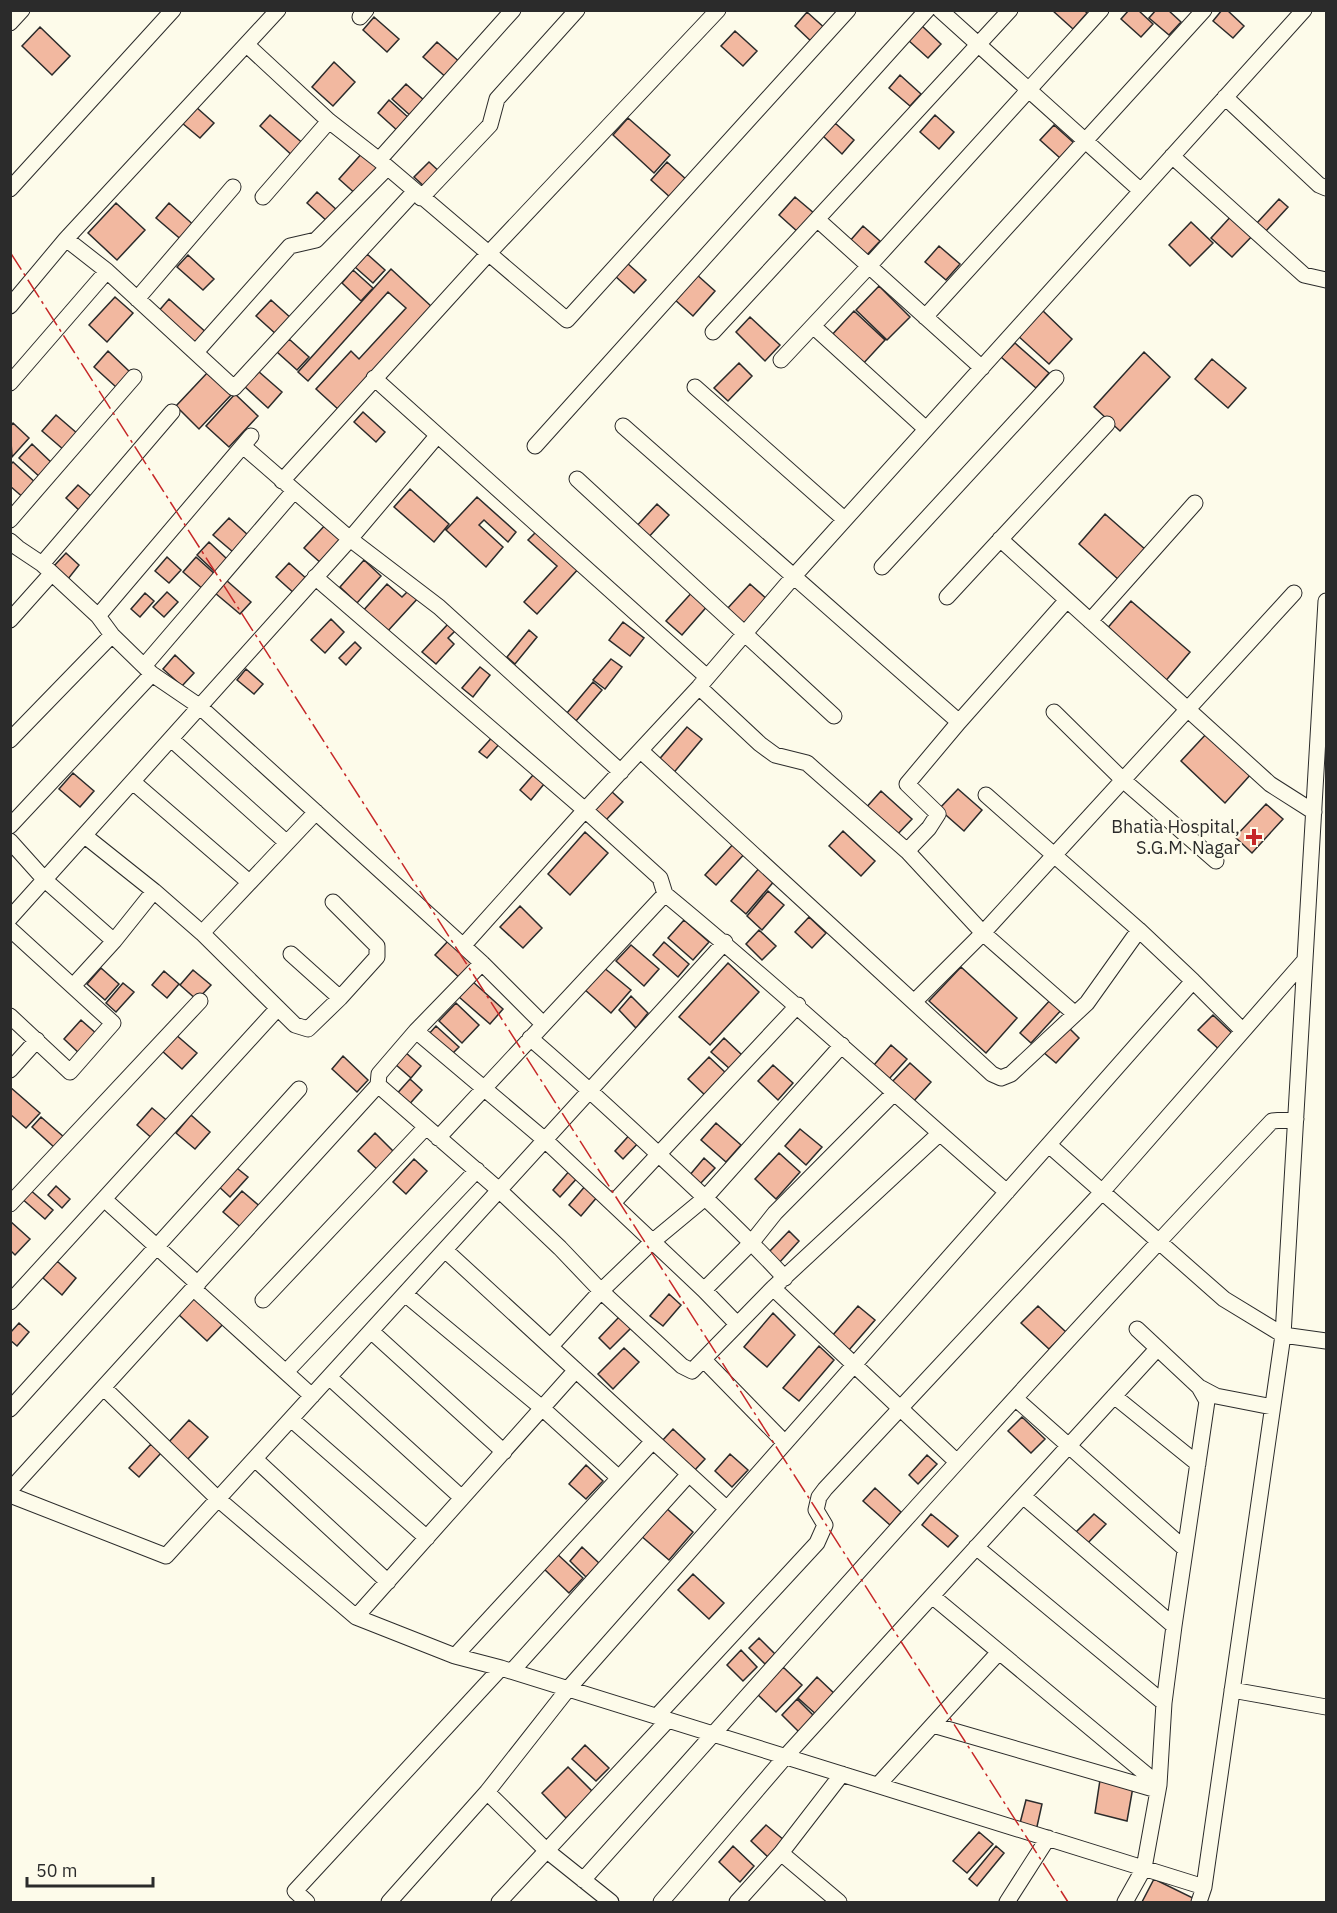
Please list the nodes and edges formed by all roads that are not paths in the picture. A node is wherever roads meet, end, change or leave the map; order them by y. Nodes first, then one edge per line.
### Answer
1 (21, 10) edge
2 (173, 10) edge
3 (278, 10) edge
4 (513, 10) edge
5 (577, 10) edge
6 (718, 10) edge
7 (848, 10) edge
8 (927, 10) edge
9 (940, 10) edge
10 (1010, 10) edge
11 (1101, 10) edge
12 (1204, 10) edge
13 (1304, 10) edge
14 (10, 23) edge
15 (247, 45) junction
16 (979, 45) junction
17 (1029, 90) junction
18 (1226, 97) junction
19 (329, 121) junction
20 (1084, 142) junction
21 (1172, 156) junction
22 (383, 164) junction
23 (233, 188) dead end
24 (1326, 188) edge
25 (10, 189) edge
26 (1141, 191) junction
27 (418, 194) junction
28 (263, 197) dead end
29 (818, 220) junction
30 (66, 239) junction
31 (488, 254) junction
32 (869, 266) junction
33 (107, 271) junction
34 (1326, 280) edge
35 (137, 299) junction
36 (10, 306) edge
37 (925, 317) junction
38 (813, 326) junction
39 (713, 332) dead end
40 (196, 352) junction
41 (781, 360) dead end
42 (982, 368) junction
43 (134, 377) dead end
44 (374, 378) junction
45 (1056, 378) dead end
46 (10, 383) edge
47 (695, 387) dead end
48 (172, 412) dead end
49 (1107, 424) dead end
50 (623, 426) dead end
51 (926, 429) junction
52 (437, 436) junction
53 (535, 446) dead end
54 (577, 479) dead end
55 (288, 486) junction
56 (1195, 503) dead end
57 (844, 519) junction
58 (10, 520) edge
59 (350, 539) junction
60 (1000, 539) junction
61 (13, 548) edge
62 (882, 567) dead end
63 (47, 568) junction
64 (794, 576) junction
65 (315, 577) junction
66 (1294, 593) dead end
67 (947, 597) dead end
68 (1067, 600) junction
69 (1326, 601) edge
70 (98, 616) junction
71 (10, 620) edge
72 (1090, 621) junction
73 (746, 634) junction
74 (112, 635) junction
75 (148, 670) junction
76 (703, 682) junction
77 (200, 706) junction
78 (1188, 709) junction
79 (1054, 711) dead end
80 (834, 716) dead end
81 (959, 722) junction
82 (10, 740) edge
83 (171, 740) junction
84 (640, 752) junction
85 (621, 772) junction
86 (1123, 780) junction
87 (133, 782) junction
88 (986, 795) dead end
89 (585, 810) junction
90 (316, 812) junction
91 (1314, 812) junction
92 (10, 826) edge
93 (85, 836) junction
94 (10, 841) edge
95 (286, 842) junction
96 (907, 851) junction
97 (1054, 855) junction
98 (1216, 861) dead end
99 (45, 880) junction
100 (249, 882) junction
101 (154, 891) junction
102 (666, 894) junction
103 (333, 902) dead end
104 (10, 918) edge
105 (10, 928) edge
106 (1139, 930) junction
107 (202, 933) junction
108 (983, 933) junction
109 (114, 941) junction
110 (724, 942) junction
111 (463, 946) junction
112 (291, 954) dead end
113 (1305, 960) junction
114 (482, 963) junction
115 (1193, 981) junction
116 (73, 986) junction
117 (340, 998) junction
118 (200, 1001) dead end
119 (914, 1002) junction
120 (798, 1005) junction
121 (278, 1008) junction
122 (1075, 1014) junction
123 (10, 1016) edge
124 (543, 1024) junction
125 (416, 1031) junction
126 (1243, 1031) junction
127 (530, 1038) junction
128 (37, 1040) junction
129 (842, 1045) junction
130 (10, 1070) edge
131 (378, 1085) junction
132 (485, 1088) junction
133 (299, 1089) dead end
134 (590, 1090) junction
135 (894, 1093) junction
136 (1296, 1119) junction
137 (426, 1127) junction
138 (940, 1133) junction
139 (438, 1138) junction
140 (545, 1140) junction
141 (1049, 1145) junction
142 (659, 1155) junction
143 (477, 1170) junction
144 (499, 1190) junction
145 (1007, 1192) junction
146 (1102, 1192) junction
147 (705, 1198) junction
148 (104, 1199) junction
149 (613, 1203) junction
150 (10, 1204) edge
151 (652, 1242) junction
152 (752, 1242) junction
153 (1157, 1242) junction
154 (157, 1247) junction
155 (445, 1250) junction
156 (779, 1283) junction
157 (196, 1287) junction
158 (704, 1290) junction
159 (600, 1291) junction
160 (405, 1294) junction
161 (263, 1300) dead end
162 (10, 1302) edge
163 (737, 1324) junction
164 (1137, 1329) dead end
165 (371, 1331) junction
166 (1283, 1335) junction
167 (1326, 1341) edge
168 (551, 1346) junction
169 (1157, 1349) junction
170 (704, 1360) junction
171 (854, 1365) junction
172 (576, 1370) junction
173 (286, 1372) junction
174 (329, 1377) junction
175 (1199, 1387) junction
176 (104, 1388) junction
177 (312, 1396) junction
178 (1114, 1396) junction
179 (1016, 1399) junction
180 (1272, 1407) junction
181 (542, 1408) junction
182 (10, 1409) edge
183 (901, 1409) junction
184 (291, 1419) junction
185 (653, 1441) junction
186 (785, 1443) junction
187 (1068, 1447) junction
188 (504, 1452) junction
189 (255, 1459) junction
190 (957, 1462) junction
191 (1198, 1464) junction
192 (689, 1474) junction
193 (619, 1478) junction
194 (10, 1490) edge
195 (10, 1495) edge
196 (1023, 1496) junction
197 (462, 1498) junction
198 (218, 1499) junction
199 (727, 1509) junction
200 (427, 1538) junction
201 (976, 1547) junction
202 (1185, 1549) junction
203 (388, 1582) junction
204 (932, 1596) junction
205 (356, 1617) junction
206 (1174, 1626) junction
207 (999, 1652) junction
208 (455, 1656) junction
209 (506, 1669) junction
210 (568, 1689) junction
211 (1232, 1690) junction
212 (1164, 1703) junction
213 (1326, 1707) edge
214 (663, 1718) junction
215 (933, 1725) junction
216 (714, 1734) junction
217 (786, 1756) junction
218 (842, 1774) junction
219 (878, 1785) junction
220 (1158, 1788) junction
221 (487, 1792) junction
222 (1048, 1838) junction
223 (546, 1850) junction
224 (781, 1853) junction
225 (1144, 1868) junction
226 (583, 1880) junction
227 (1204, 1887) junction
228 (603, 1900) edge
229 (307, 1902) edge
230 (389, 1902) edge
231 (499, 1902) edge
232 (661, 1902) edge
233 (736, 1902) edge
234 (839, 1902) edge
235 (1007, 1902) edge
236 (1125, 1902) edge
237 (1199, 1902) edge

1 - 14 street
2 - 25 street
3 - 15 street
4 - 22 street
5 - 27 street
6 - 31 street
7 - 31 street
8 - 53 street
9 - 16 street
10 - 16 street
11 - 17 street
12 - 20 street
13 - 18 street
15 - 19 street
15 - 30 street
16 - 17 street
16 - 29 street
17 - 20 street
17 - 32 street
18 - 21 street
18 - 24 street
19 - 22 street
19 - 28 street
20 - 26 street
20 - 37 street
21 - 26 street
21 - 34 street
22 - 27 street
22 - 40 street
23 - 35 street
26 - 42 street
27 - 31 street
27 - 40 street
29 - 32 street
29 - 39 street
30 - 33 street
30 - 36 street
31 - 44 street
32 - 37 street
32 - 38 street
33 - 35 street
33 - 46 street
35 - 40 street
37 - 42 street
38 - 41 street
38 - 51 street
42 - 51 street
43 - 58 street
44 - 52 street
44 - 55 street
45 - 62 street
47 - 57 street
48 - 63 street
49 - 60 street
50 - 64 street
51 - 57 street
52 - 59 street
52 - 76 street
54 - 73 street
55 - 59 street
55 - 70 street
55 - 75 street
56 - 72 street
57 - 64 street
59 - 65 street
59 - 85 street
60 - 67 street
60 - 68 street
61 - 63 street
63 - 70 street
63 - 71 street
64 - 73 street
64 - 81 street
65 - 77 street
65 - 89 street
66 - 78 street
68 - 72 street
68 - 81 street
69 - 91 street
70 - 74 street
72 - 78 street
73 - 76 street
73 - 80 street
74 - 75 street
74 - 82 street
75 - 77 street
75 - 92 street
76 - 84 street
76 - 96 street
77 - 83 street
77 - 90 street
78 - 86 street
78 - 91 street
79 - 86 street
81 - 96 street
83 - 87 street
83 - 95 street
84 - 85 street
84 - 119 street
85 - 89 street
86 - 97 street
86 - 98 street
87 - 93 street
87 - 100 street
88 - 97 street
89 - 102 street
89 - 111 street
90 - 95 street
90 - 111 street
91 - 113 street
93 - 99 street
93 - 101 street
94 - 99 street
95 - 100 street
96 - 108 street
97 - 106 street
97 - 108 street
99 - 104 street
99 - 109 street
100 - 107 street
101 - 107 street
101 - 109 street
102 - 110 street
102 - 124 street
103 - 117 street
105 - 116 street
106 - 115 street
106 - 122 street
107 - 121 street
108 - 119 street
108 - 122 street
109 - 116 street
110 - 120 street
110 - 134 street
111 - 114 street
112 - 117 street
113 - 126 street
113 - 136 street
114 - 124 street
114 - 125 street
115 - 126 street
115 - 141 street
116 - 128 street
117 - 121 street
118 - 150 street
119 - 122 street
120 - 129 street
120 - 142 street
121 - 148 street
123 - 128 street
124 - 127 street
125 - 131 street
125 - 132 street
126 - 146 street
127 - 132 street
127 - 134 street
128 - 130 street
129 - 135 street
129 - 147 street
131 - 137 street
131 - 157 street
132 - 139 street
132 - 140 street
133 - 154 street
134 - 140 street
134 - 142 street
135 - 138 street
135 - 152 street
136 - 153 street
136 - 166 street
137 - 139 street
137 - 161 street
138 - 145 street
138 - 156 street
139 - 143 street
140 - 144 street
140 - 149 street
141 - 145 street
141 - 146 street
142 - 147 street
142 - 149 street
143 - 144 street
143 - 173 street
144 - 155 street
144 - 159 street
145 - 171 street
146 - 153 street
146 - 183 street
147 - 151 street
147 - 152 street
148 - 154 street
148 - 162 street
149 - 151 street
151 - 158 street
151 - 159 street
152 - 156 street
152 - 158 street
153 - 166 street
153 - 179 street
154 - 157 street
154 - 182 street
155 - 160 street
155 - 168 street
156 - 163 street
156 - 171 street
157 - 173 street
157 - 176 street
158 - 163 street
159 - 168 street
159 - 170 street
160 - 165 street
160 - 181 street
163 - 170 street
164 - 169 street
165 - 174 street
165 - 188 street
166 - 167 street
166 - 180 street
168 - 172 street
169 - 175 street
169 - 178 street
170 - 186 street
171 - 183 street
171 - 186 street
172 - 181 street
172 - 185 street
173 - 177 street
174 - 177 street
174 - 197 street
175 - 180 street
175 - 191 street
176 - 194 street
176 - 198 street
177 - 184 street
178 - 187 street
178 - 191 street
179 - 187 street
179 - 190 street
180 - 211 street
181 - 188 street
181 - 193 street
183 - 190 street
183 - 214 street
184 - 189 street
184 - 200 street
185 - 192 street
185 - 193 street
186 - 199 street
187 - 196 street
187 - 202 street
188 - 197 street
189 - 198 street
189 - 203 street
190 - 216 street
191 - 202 street
192 - 199 street
192 - 209 street
193 - 208 street
195 - 198 street
196 - 201 street
196 - 206 street
197 - 200 street
198 - 205 street
199 - 210 street
200 - 203 street
201 - 204 street
201 - 212 street
202 - 206 street
203 - 205 street
204 - 207 street
204 - 217 street
205 - 208 street
206 - 212 street
207 - 215 street
207 - 220 street
208 - 209 street
209 - 210 street
209 - 229 street
210 - 214 street
210 - 221 street
211 - 213 street
211 - 227 street
212 - 220 street
214 - 216 street
214 - 223 street
215 - 219 street
215 - 220 street
216 - 217 street
216 - 226 street
217 - 218 street
217 - 232 street
218 - 219 street
218 - 224 street
219 - 222 street
220 - 225 street
221 - 223 street
221 - 230 street
222 - 225 street
222 - 235 street
223 - 226 street
223 - 231 street
224 - 233 street
224 - 234 street
225 - 227 street
225 - 236 street
226 - 228 street
227 - 237 street

